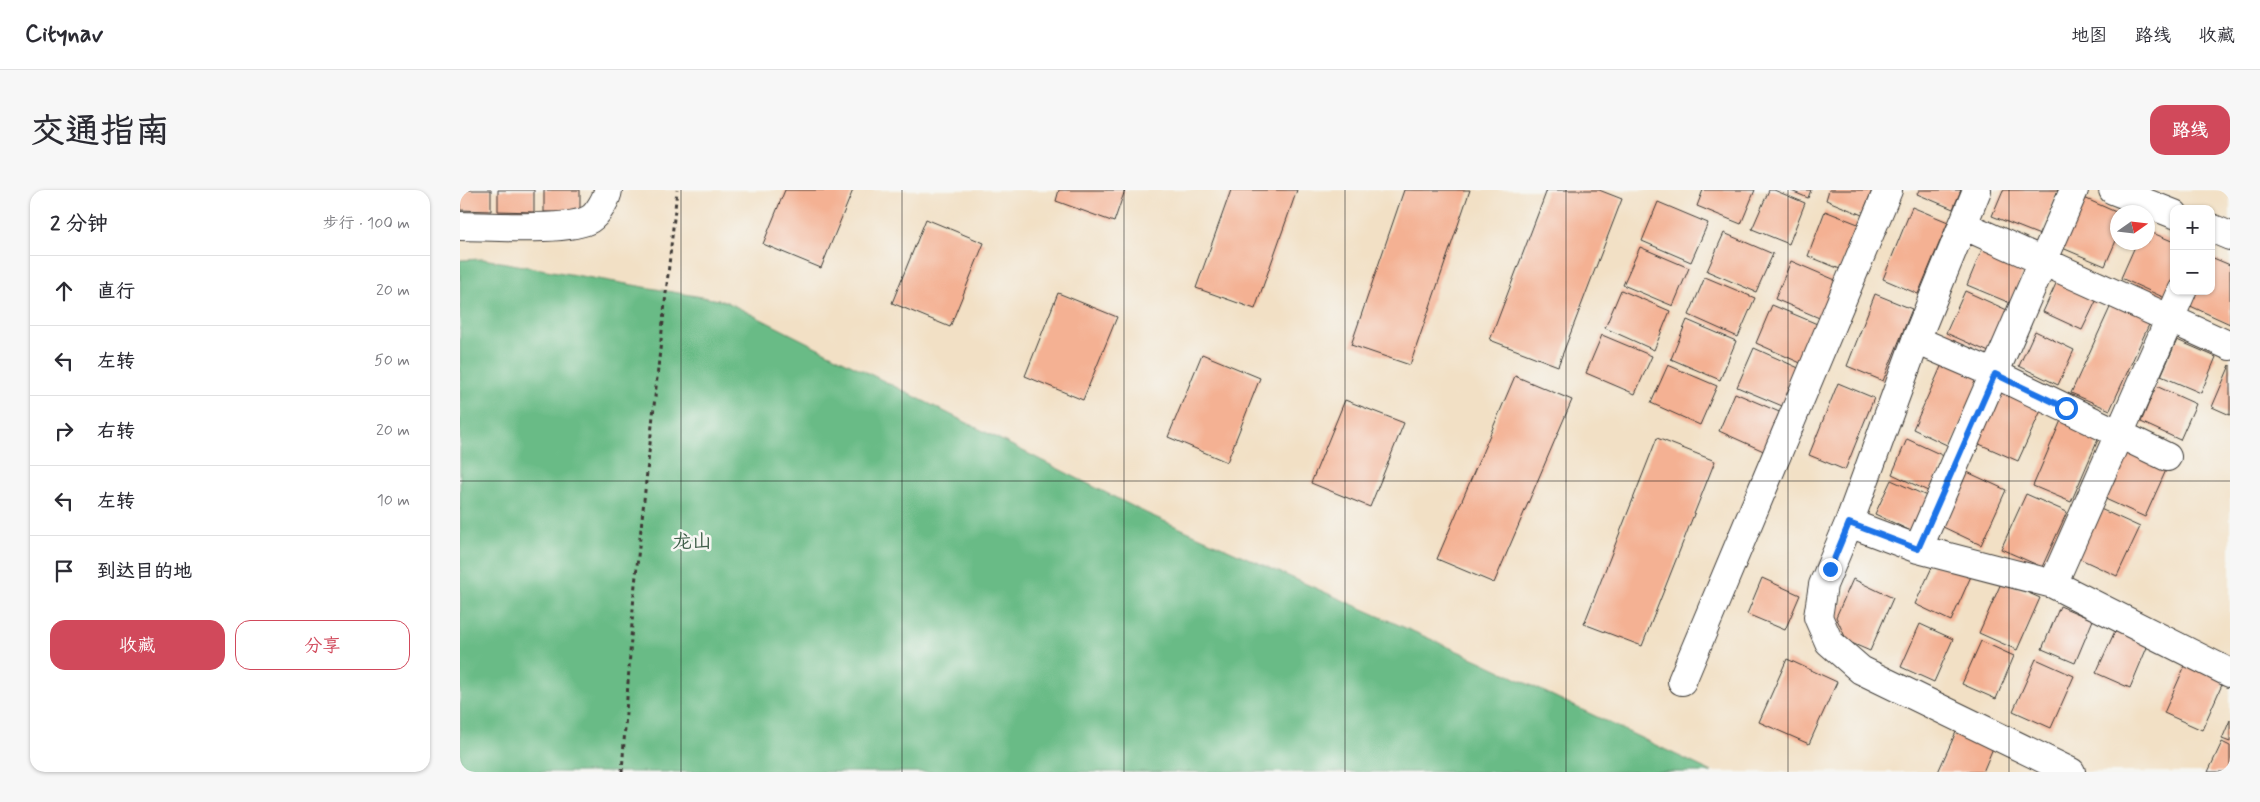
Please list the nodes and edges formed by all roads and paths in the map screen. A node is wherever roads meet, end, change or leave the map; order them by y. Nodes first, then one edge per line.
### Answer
1 (608, 190) edge
2 (678, 190) edge
3 (1888, 190) edge
4 (1978, 190) edge
5 (2074, 190) edge
6 (2113, 190) edge
7 (2170, 212) edge
8 (1963, 225) junction
9 (460, 226) edge
10 (2215, 230) edge
11 (2230, 236) edge
12 (2043, 261) junction
13 (2180, 295) edge
14 (2170, 319) junction
15 (1916, 340) junction
16 (2230, 346) edge
17 (1995, 374) junction
18 (2119, 435) junction
19 (2167, 457) dead end
20 (1849, 523) junction
21 (1918, 549) junction
22 (2053, 584) junction
23 (2230, 673) edge
24 (1682, 681) dead end
25 (622, 772) edge
26 (2071, 772) edge

1 - 9 street
2 - 25 path
3 - 24 street
4 - 8 street
5 - 12 street
6 - 7 street
8 - 12 street
8 - 15 street
10 - 11 street
12 - 14 street
12 - 17 street
13 - 14 street
14 - 16 street
14 - 18 street
15 - 17 street
15 - 20 street
17 - 18 street
17 - 21 street
18 - 19 street
18 - 22 street
20 - 21 street
20 - 26 street
21 - 22 street
22 - 23 street

